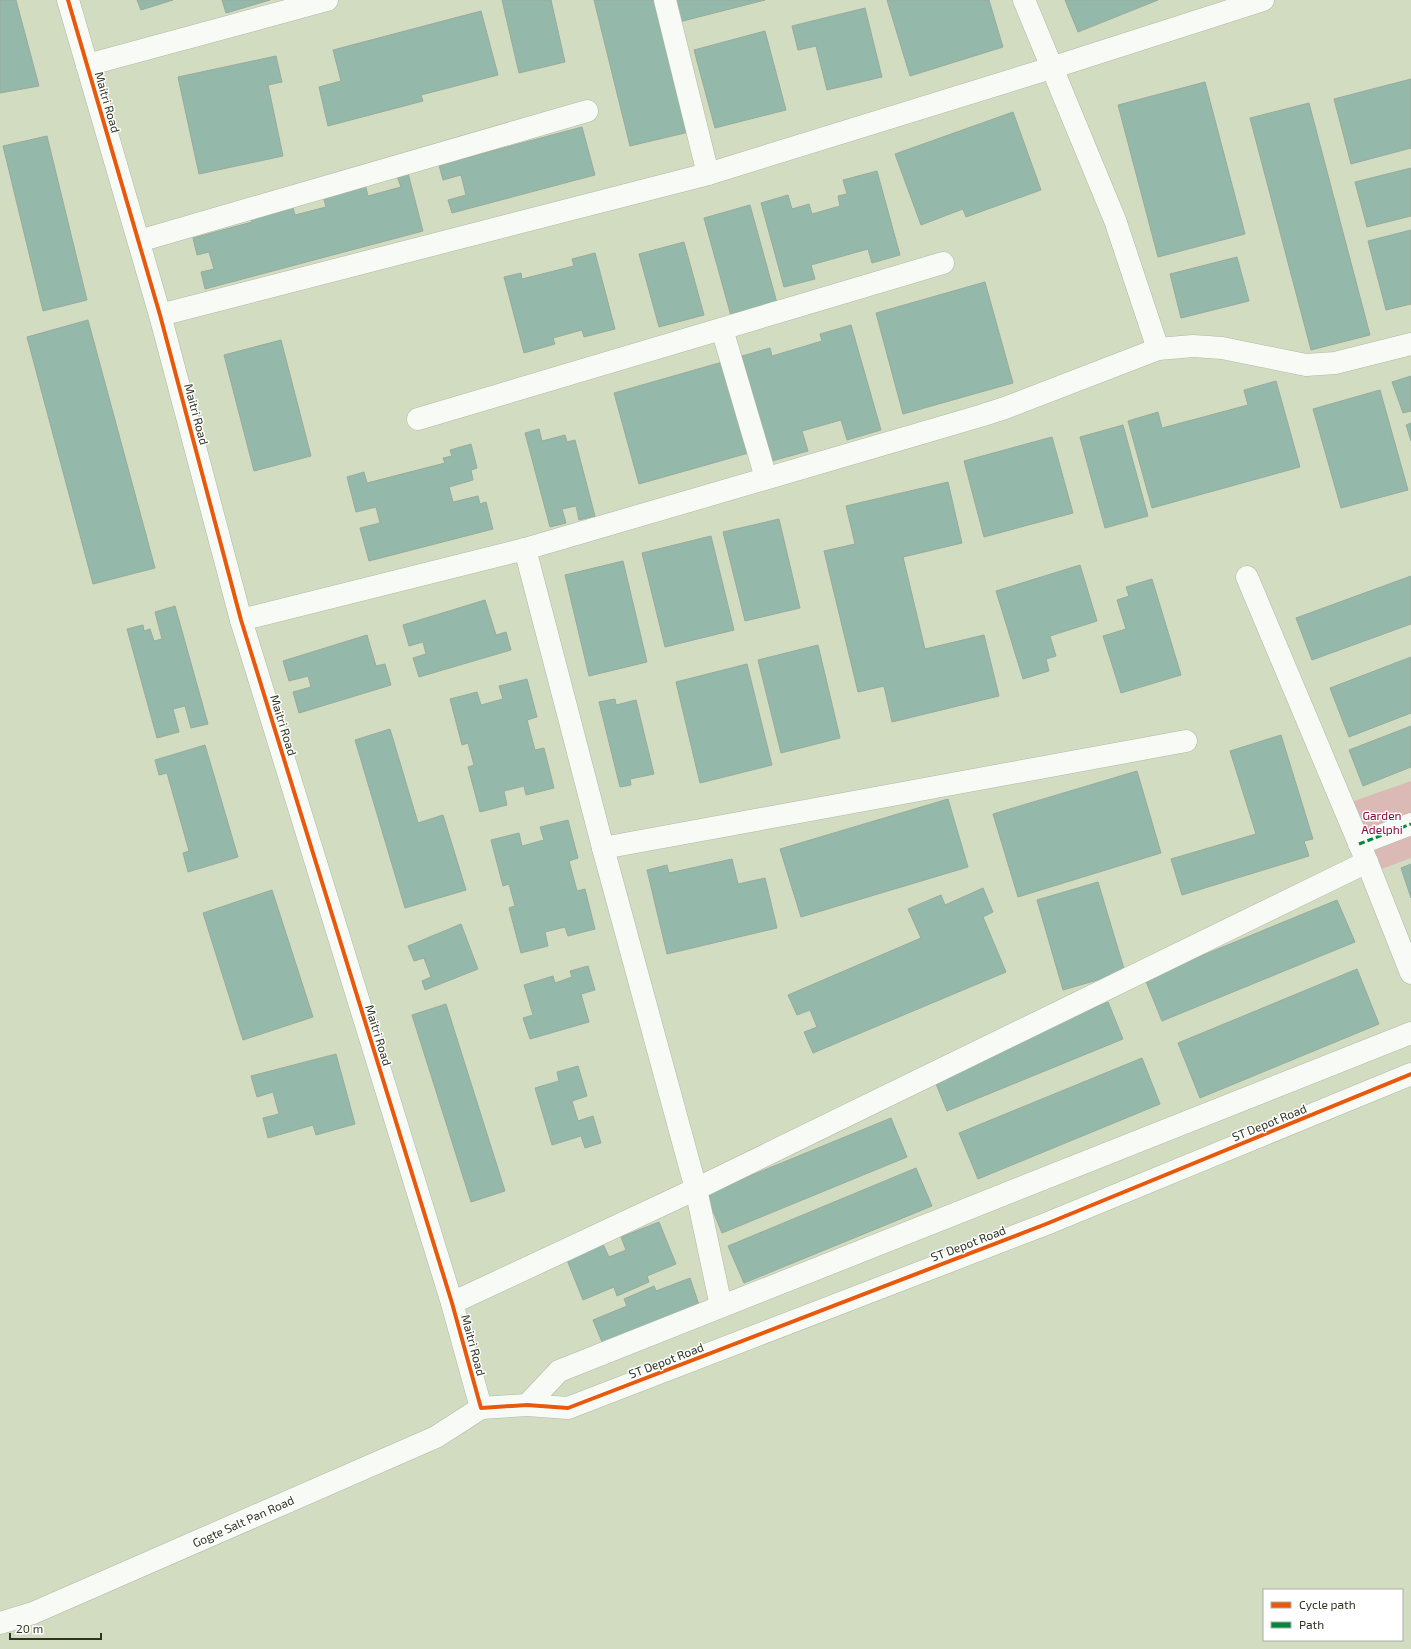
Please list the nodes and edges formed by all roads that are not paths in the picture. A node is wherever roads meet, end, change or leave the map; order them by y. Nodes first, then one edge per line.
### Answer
1 (68, 0) edge
2 (327, 0) edge
3 (665, 0) edge
4 (1024, 0) edge
5 (1263, 0) edge
6 (87, 65) junction
7 (1052, 68) junction
8 (587, 111) dead end
9 (708, 174) junction
10 (139, 242) junction
11 (943, 263) dead end
12 (160, 315) junction
13 (722, 329) junction
14 (1411, 344) edge
15 (1158, 349) junction
16 (418, 419) dead end
17 (766, 478) junction
18 (525, 549) junction
19 (1247, 577) dead end
20 (241, 620) junction
21 (1186, 740) dead end
22 (1411, 824) edge
23 (603, 848) junction
24 (1363, 853) junction
25 (1403, 931) edge
26 (1411, 973) edge
27 (1411, 1033) edge
28 (1411, 1074) edge
29 (696, 1189) junction
30 (452, 1303) junction
31 (721, 1306) junction
32 (527, 1405) junction
33 (481, 1408) junction
34 (0, 1623) edge

1 - 6 street, Maitri Road
2 - 6 street
3 - 9 street
4 - 7 street
5 - 7 street
6 - 10 street, Maitri Road
7 - 9 street
7 - 15 street
8 - 10 street
9 - 12 street
10 - 12 street, Maitri Road
11 - 13 street
12 - 20 street, Maitri Road
13 - 16 street
13 - 17 street
14 - 15 street
15 - 17 street
17 - 18 street
18 - 20 street
18 - 23 street
19 - 24 street
20 - 30 street, Maitri Road
21 - 23 street
22 - 24 street
23 - 29 street
24 - 25 street
24 - 29 street
25 - 26 street
27 - 31 street
28 - 32 street, ST Depot Road
29 - 30 street
29 - 31 street
30 - 33 street, Maitri Road
31 - 32 street
32 - 33 street
33 - 34 street, Gogte Salt Pan Road

